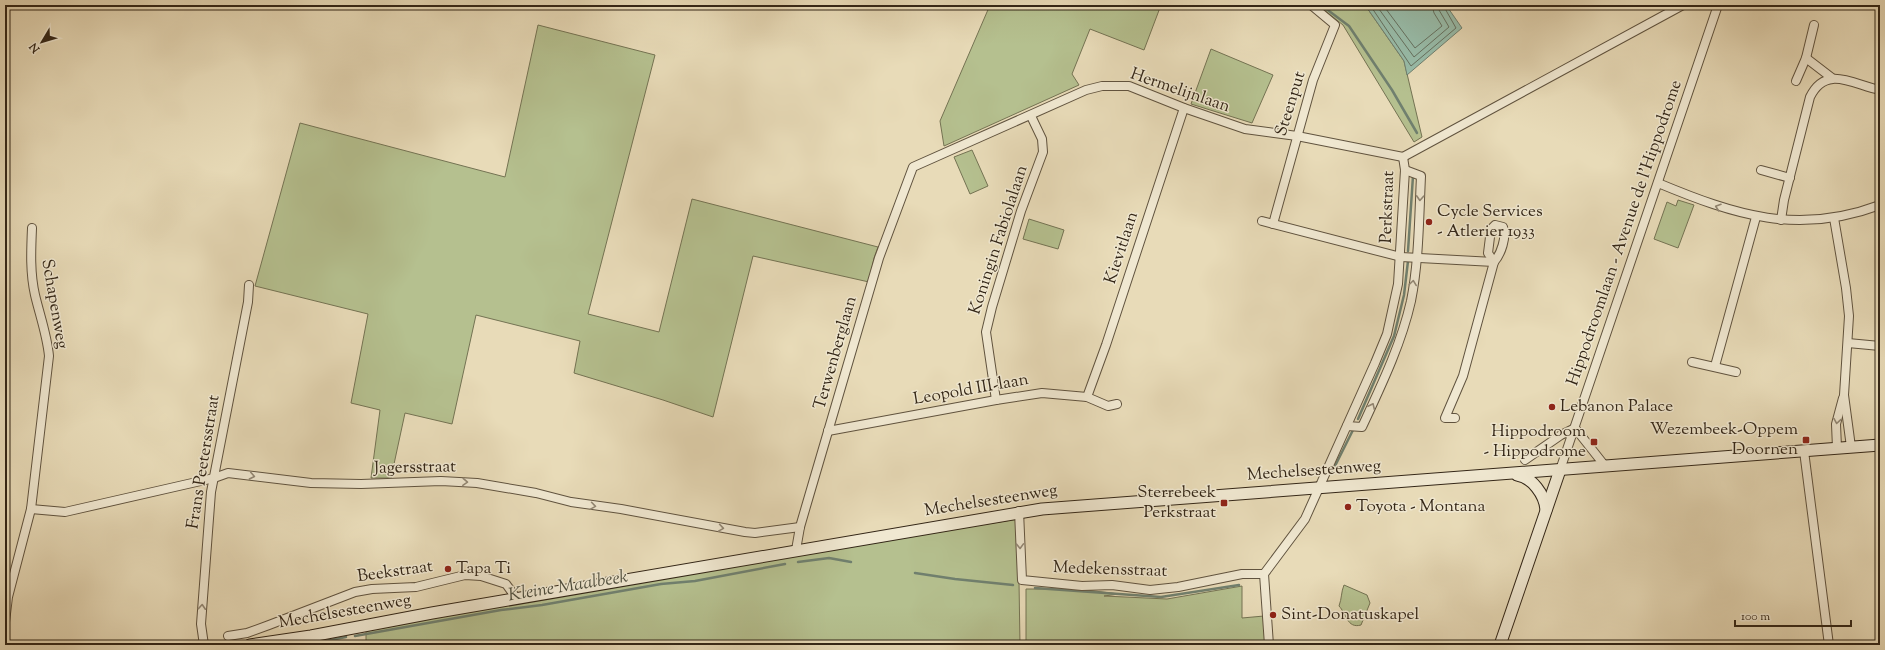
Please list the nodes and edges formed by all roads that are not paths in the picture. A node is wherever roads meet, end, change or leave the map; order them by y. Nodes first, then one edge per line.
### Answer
1 (1311, 5) edge
2 (1683, 5) edge
3 (1718, 5) edge
4 (1814, 25) dead end
5 (1806, 58) junction
6 (1832, 78) junction
7 (1796, 81) dead end
8 (1880, 90) edge
9 (1184, 108) junction
10 (1031, 116) junction
11 (1297, 136) junction
12 (1403, 157) junction
13 (913, 167) joint
14 (1405, 170) junction
15 (1761, 170) dead end
16 (1790, 178) junction
17 (1658, 183) junction
18 (1880, 205) edge
19 (1756, 217) junction
20 (1834, 218) junction
21 (1781, 220) junction
22 (1262, 221) dead end
23 (1273, 224) junction
24 (32, 228) dead end
25 (1401, 257) junction
26 (1417, 258) junction
27 (249, 285) dead end
28 (1848, 344) junction
29 (1880, 346) edge
30 (1692, 362) dead end
31 (1715, 366) junction
32 (1736, 372) dead end
33 (1844, 395) junction
34 (1087, 397) junction
35 (996, 400) junction
36 (1117, 404) dead end
37 (1455, 418) dead end
38 (1347, 426) junction
39 (1575, 428) junction
40 (828, 431) junction
41 (1880, 445) edge
42 (1850, 447) junction
43 (1837, 448) junction
44 (1804, 451) junction
45 (1525, 460) dead end
46 (1605, 466) junction
47 (1560, 470) junction
48 (1506, 474) junction
49 (214, 478) junction
50 (1319, 488) junction
51 (31, 509) junction
52 (1546, 510) junction
53 (1019, 511) junction
54 (800, 527) junction
55 (796, 550) junction
56 (1264, 574) junction
57 (7, 596) edge
58 (517, 599) junction
59 (5, 622) edge
60 (228, 636) dead end
61 (204, 645) edge
62 (250, 645) edge
63 (1269, 645) edge
64 (1500, 645) edge
65 (1829, 645) edge

1 - 11 street, Steenput
2 - 12 street, Perkstraat
3 - 17 street, Hippodroomlaan - Avenue de l'Hippodrome
4 - 5 street
5 - 6 street
5 - 7 street
6 - 8 street
6 - 16 street
9 - 10 street, Hermelijnlaan
9 - 11 street, Hermelijnlaan
9 - 34 street, Kievitlaan
10 - 13 street, Hermelijnlaan
10 - 35 street, Koningin Fabiolalaan
11 - 12 street, Hermelijnlaan
11 - 23 street, Steenput
12 - 14 street, Perkstraat
13 - 40 street, Terwenberglaan
14 - 25 street, Perkstraat
14 -> 26 street
15 - 16 street
16 - 21 street
19 -> 17 street
17 - 39 street, Hippodroomlaan - Avenue de l'Hippodrome
18 - 20 street
19 - 21 street
19 - 31 street
20 - 21 street
20 - 28 street
22 - 23 street
23 - 25 street
24 - 51 street, Schapenweg
25 - 26 street
25 - 38 street, Perkstraat
26 - 37 street
38 -> 26 street
27 - 49 street, Frans Peetersstraat
28 - 29 street
28 - 33 street
30 - 31 street
31 - 32 street
33 - 42 street
33 -> 43 street
34 - 35 street, Leopold III-laan
34 - 36 street, Leopold III-laan
35 - 40 street, Leopold III-laan
38 - 50 street, Perkstraat
39 - 45 street
39 - 46 street
39 - 47 street, Hippodroomlaan - Avenue de l'Hippodrome
40 - 54 street, Terwenberglaan
41 - 42 main road, Mechelsesteenweg
42 - 43 main road, Mechelsesteenweg
43 - 44 main road, Mechelsesteenweg
44 - 46 main road, Mechelsesteenweg
44 - 65 street
46 - 47 main road, Mechelsesteenweg
47 - 48 main road, Mechelsesteenweg
47 - 52 main road
48 - 50 main road, Mechelsesteenweg
48 - 52 main road
49 - 51 street, Jagersstraat
49 -> 54 street, Jagersstraat
61 -> 49 street, Frans Peetersstraat
50 - 53 main road, Mechelsesteenweg
50 - 56 street, Perkstraat
51 - 57 street, Schapenweg
52 - 64 main road
53 - 55 main road, Mechelsesteenweg
53 -> 56 street, Medekensstraat
54 - 55 street, Terwenberglaan
55 - 58 main road, Mechelsesteenweg
56 - 63 street
57 - 59 street, Schapenweg
58 - 60 street, Beekstraat
58 - 62 main road, Mechelsesteenweg

